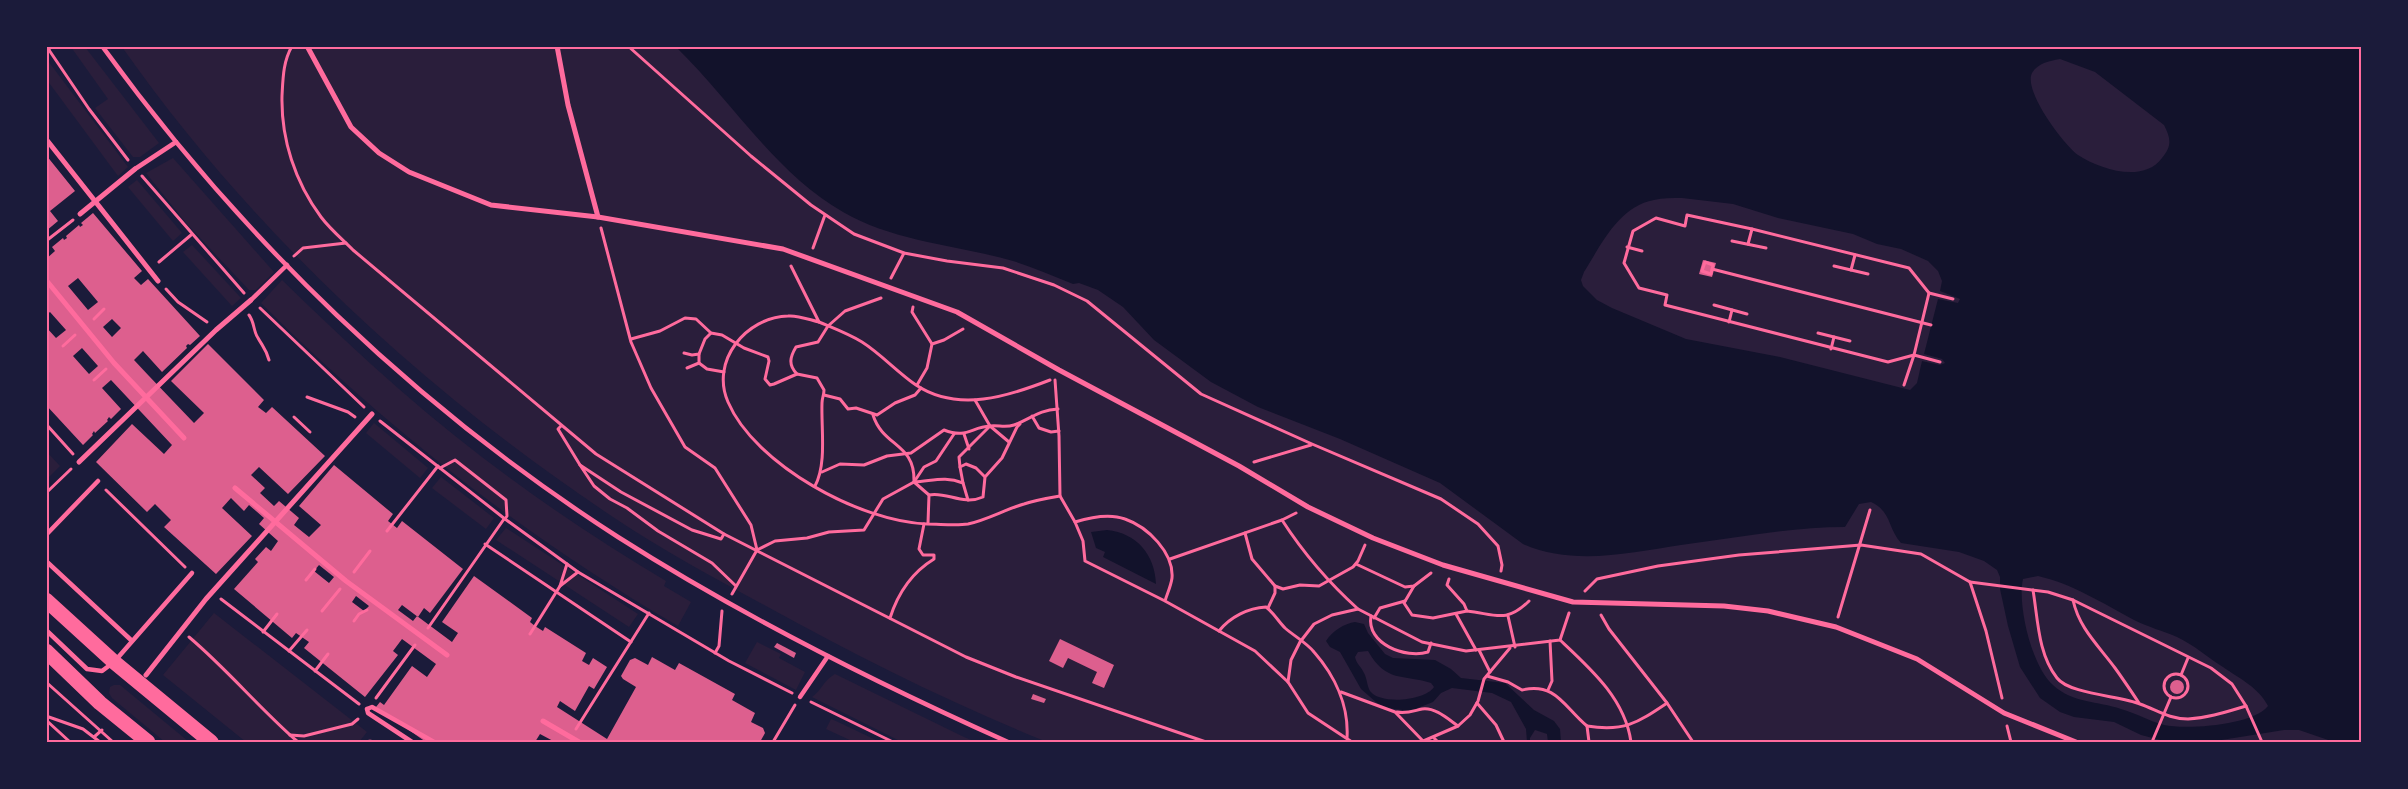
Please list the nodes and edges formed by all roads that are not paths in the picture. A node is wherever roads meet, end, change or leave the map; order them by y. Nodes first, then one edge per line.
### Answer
1 (102, 46) edge
2 (307, 46) edge
3 (558, 46) edge
4 (46, 139) edge
5 (176, 142) junction
6 (135, 169) joint
7 (80, 214) road end
8 (598, 217) junction
9 (287, 265) junction
10 (46, 280) edge
11 (158, 281) road end
12 (251, 300) joint
13 (146, 398) junction
14 (372, 414) road end
15 (184, 438) dead end
16 (79, 462) road end
17 (98, 481) road end
18 (235, 488) dead end
19 (276, 522) junction
20 (46, 535) edge
21 (46, 561) edge
22 (192, 573) road end
23 (46, 600) edge
24 (46, 630) edge
25 (131, 640) junction
26 (46, 651) edge
27 (447, 655) dead end
28 (828, 656) junction
29 (114, 662) junction
30 (146, 675) dead end
31 (800, 697) road end
32 (543, 721) dead end
33 (148, 742) edge
34 (211, 742) edge
35 (412, 742) edge
36 (434, 742) edge
37 (579, 742) edge
38 (1008, 742) edge
39 (2076, 742) edge

1 - 5 lane
2 - 8 street
3 - 8 street
4 - 11 street
5 - 6 lane
5 - 9 lane
6 - 7 street
8 - 39 street
9 - 12 lane
9 - 28 lane
10 - 13 street
12 - 13 street
13 - 15 street
13 - 16 street
14 - 19 street
17 - 20 lane
18 - 19 street
19 - 27 street
19 - 30 street
21 - 25 lane
22 - 25 lane
23 - 29 main road
24 - 29 lane
25 - 29 lane
26 - 33 main road
28 - 31 lane
28 - 38 lane
29 - 34 main road
32 - 37 street
35 - 36 lane

